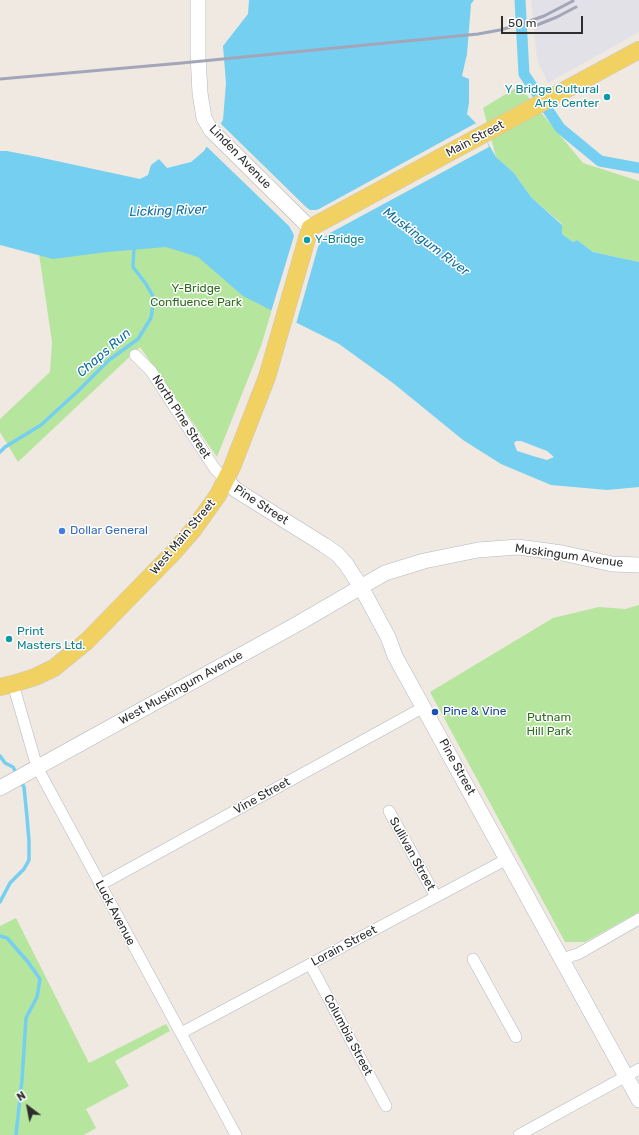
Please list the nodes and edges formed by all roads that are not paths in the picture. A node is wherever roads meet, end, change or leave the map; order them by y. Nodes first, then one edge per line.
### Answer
1 (198, 0) edge
2 (639, 50) edge
3 (310, 228) junction
4 (135, 355) dead end
5 (226, 480) junction
6 (639, 565) edge
7 (361, 587) junction
8 (6, 685) edge
9 (424, 707) junction
10 (31, 770) junction
11 (4, 785) edge
12 (389, 811) dead end
13 (507, 859) junction
14 (100, 885) junction
15 (436, 897) junction
16 (639, 919) edge
17 (473, 959) dead end
18 (563, 961) junction
19 (310, 964) junction
20 (181, 1033) junction
21 (516, 1037) dead end
22 (633, 1073) edge
23 (639, 1100) edge
24 (386, 1106) dead end
25 (236, 1135) edge
26 (519, 1135) edge

1 - 3 main road, Linden Avenue
2 - 3 main road, Main Street
3 - 5 main road, West Main Street
4 - 5 street, North Pine Street
5 - 7 main road, Pine Street
5 - 8 main road, West Main Street
6 - 7 main road, Muskingum Avenue
7 - 9 main road, Pine Street
7 - 10 main road, West Muskingum Avenue
8 - 10 street, Luck Avenue
9 - 13 main road, Pine Street
9 - 14 street, Vine Street
10 - 11 main road, West Muskingum Avenue
10 - 14 street, Luck Avenue
12 - 15 street, Sullivan Street
13 - 15 street, Lorain Street
13 - 18 main road, Pine Street
14 - 20 street, Luck Avenue
15 - 19 street, Lorain Street
16 - 18 street
17 - 21 street
18 - 22 main road, Pine Street
19 - 20 street, Lorain Street
19 - 24 street, Columbia Street
20 - 25 street, Luck Avenue
22 - 23 main road, Pine Street
22 - 26 street

